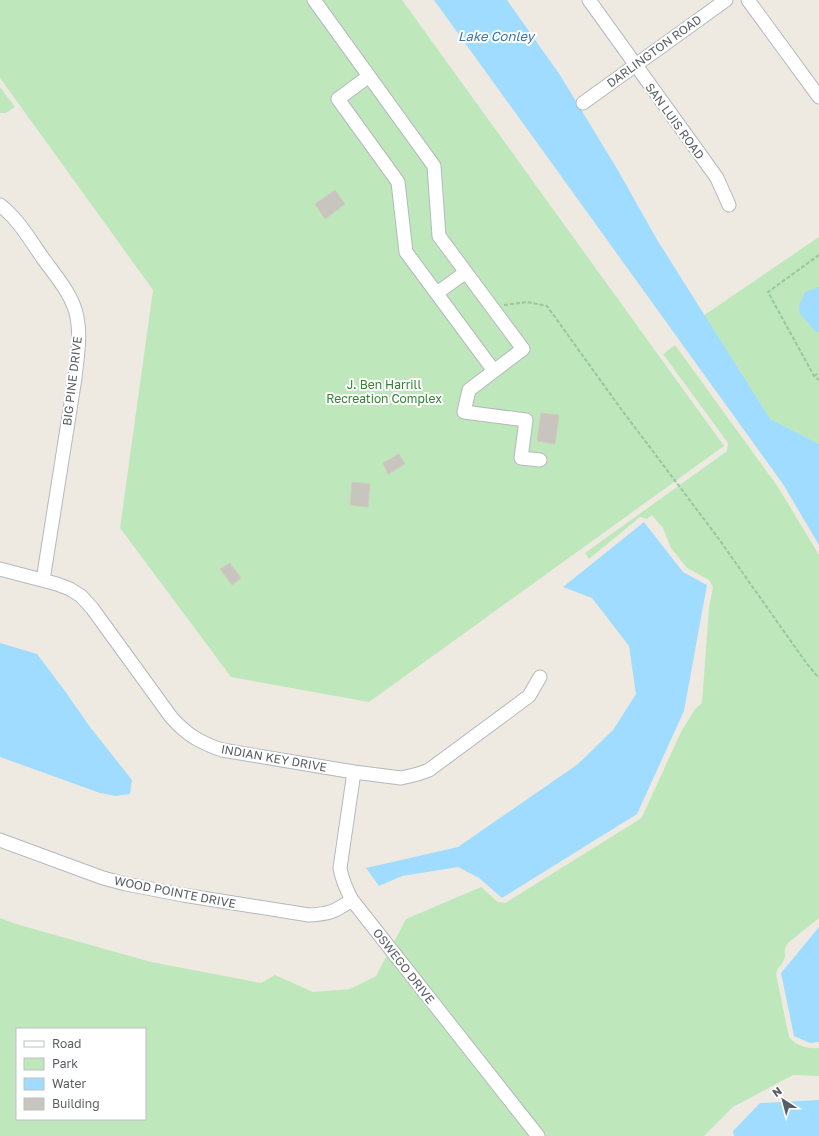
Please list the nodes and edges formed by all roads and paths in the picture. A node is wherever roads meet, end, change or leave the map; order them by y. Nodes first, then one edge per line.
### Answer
1 (314, 0) edge
2 (589, 0) edge
3 (726, 0) edge
4 (748, 0) edge
5 (635, 65) junction
6 (369, 76) junction
7 (819, 97) edge
8 (583, 103) dead end
9 (0, 205) edge
10 (729, 205) dead end
11 (819, 255) edge
12 (466, 272) junction
13 (437, 294) junction
14 (492, 307) junction
15 (494, 371) junction
16 (819, 373) edge
17 (814, 376) junction
18 (819, 380) edge
19 (540, 460) dead end
20 (0, 569) edge
21 (43, 580) junction
22 (540, 677) dead end
23 (819, 678) edge
24 (354, 772) junction
25 (0, 840) edge
26 (352, 900) junction
27 (538, 1136) edge

1 - 6 street
2 - 5 street, SAN LUIS ROAD
3 - 5 street, DARLINGTON ROAD
4 - 7 street
5 - 8 street, DARLINGTON ROAD
5 - 10 street, SAN LUIS ROAD
6 - 12 street
6 - 13 street
9 - 21 street, BIG PINE DRIVE
11 - 17 path
12 - 13 street
12 - 14 street
13 - 15 street
14 - 15 street
14 - 23 path
15 - 19 street
16 - 17 path
17 - 18 path
20 - 21 street, INDIAN KEY DRIVE
21 - 24 street, INDIAN KEY DRIVE
22 - 24 street, INDIAN KEY DRIVE
24 - 26 street, OSWEGO DRIVE
25 - 26 street, WOOD POINTE DRIVE
26 - 27 street, OSWEGO DRIVE

